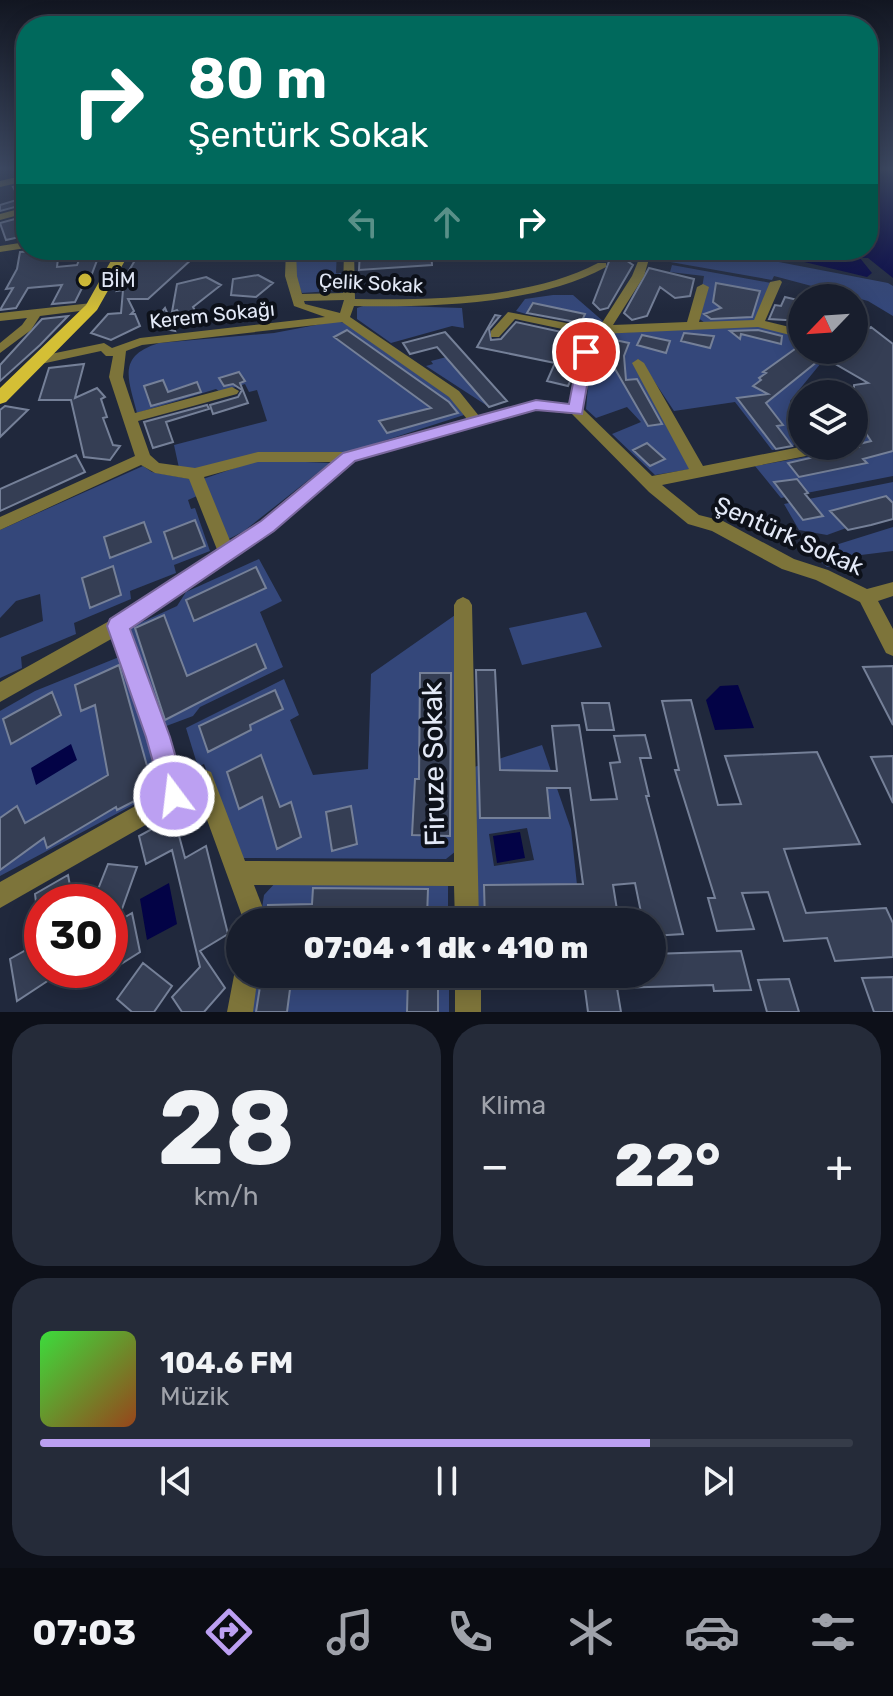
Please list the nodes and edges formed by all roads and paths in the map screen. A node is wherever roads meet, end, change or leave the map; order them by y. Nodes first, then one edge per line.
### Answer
1 (118, 260) edge
2 (291, 260) edge
3 (349, 260) edge
4 (644, 260) edge
5 (602, 265) dead end
6 (776, 282) dead end
7 (703, 287) dead end
8 (299, 298) junction
9 (349, 299) junction
10 (92, 307) junction
11 (37, 311) junction
12 (0, 317) edge
13 (344, 318) junction
14 (758, 323) junction
15 (692, 326) junction
16 (788, 330) edge
17 (599, 331) junction
18 (495, 334) dead end
19 (0, 349) edge
20 (120, 352) junction
21 (41, 360) junction
22 (638, 363) dead end
23 (232, 391) dead end
24 (0, 398) edge
25 (576, 410) junction
26 (129, 419) junction
27 (475, 420) junction
28 (788, 455) edge
29 (349, 457) junction
30 (143, 458) junction
31 (699, 473) junction
32 (195, 474) junction
33 (649, 482) junction
34 (0, 524) edge
35 (227, 554) junction
36 (893, 589) edge
37 (866, 597) junction
38 (463, 605) dead end
39 (118, 626) junction
40 (893, 647) edge
41 (0, 693) edge
42 (174, 796) junction
43 (238, 873) junction
44 (466, 874) junction
45 (0, 896) edge
46 (251, 908) edge
47 (467, 908) edge
48 (243, 988) edge
49 (468, 988) edge
50 (240, 1012) edge
51 (468, 1012) edge

1 - 10 main road
2 - 8 street
3 - 9 street
4 - 17 street
5 - 9 street, Çelik Sokak
6 - 14 street
7 - 15 street
8 - 9 street, Çelik Sokak
8 - 13 street
9 - 13 street
10 - 11 street
10 - 21 main road
11 - 12 street
11 - 19 street
13 - 20 street, Kerem Sokağı
13 - 27 street
14 - 15 street
14 - 16 street
15 - 17 street
17 - 18 street
17 - 25 street
20 - 21 street, Kerem Sokağı
20 - 26 street
21 - 24 main road
22 - 31 street
23 - 26 street
25 - 27 street
25 - 33 street, Şentürk Sokak
26 - 30 street
27 - 29 street
28 - 31 street
29 - 32 street
29 - 35 street
30 - 32 street
30 - 34 street
31 - 33 street
32 - 35 street
33 - 37 street, Şentürk Sokak
35 - 39 street
36 - 37 street
37 - 40 street
38 - 44 street, Firuze Sokak
39 - 41 street
39 - 42 street
42 - 43 street
42 - 45 street
43 - 44 street
43 - 46 street
44 - 47 street, Firuze Sokak
48 - 50 street
49 - 51 street

